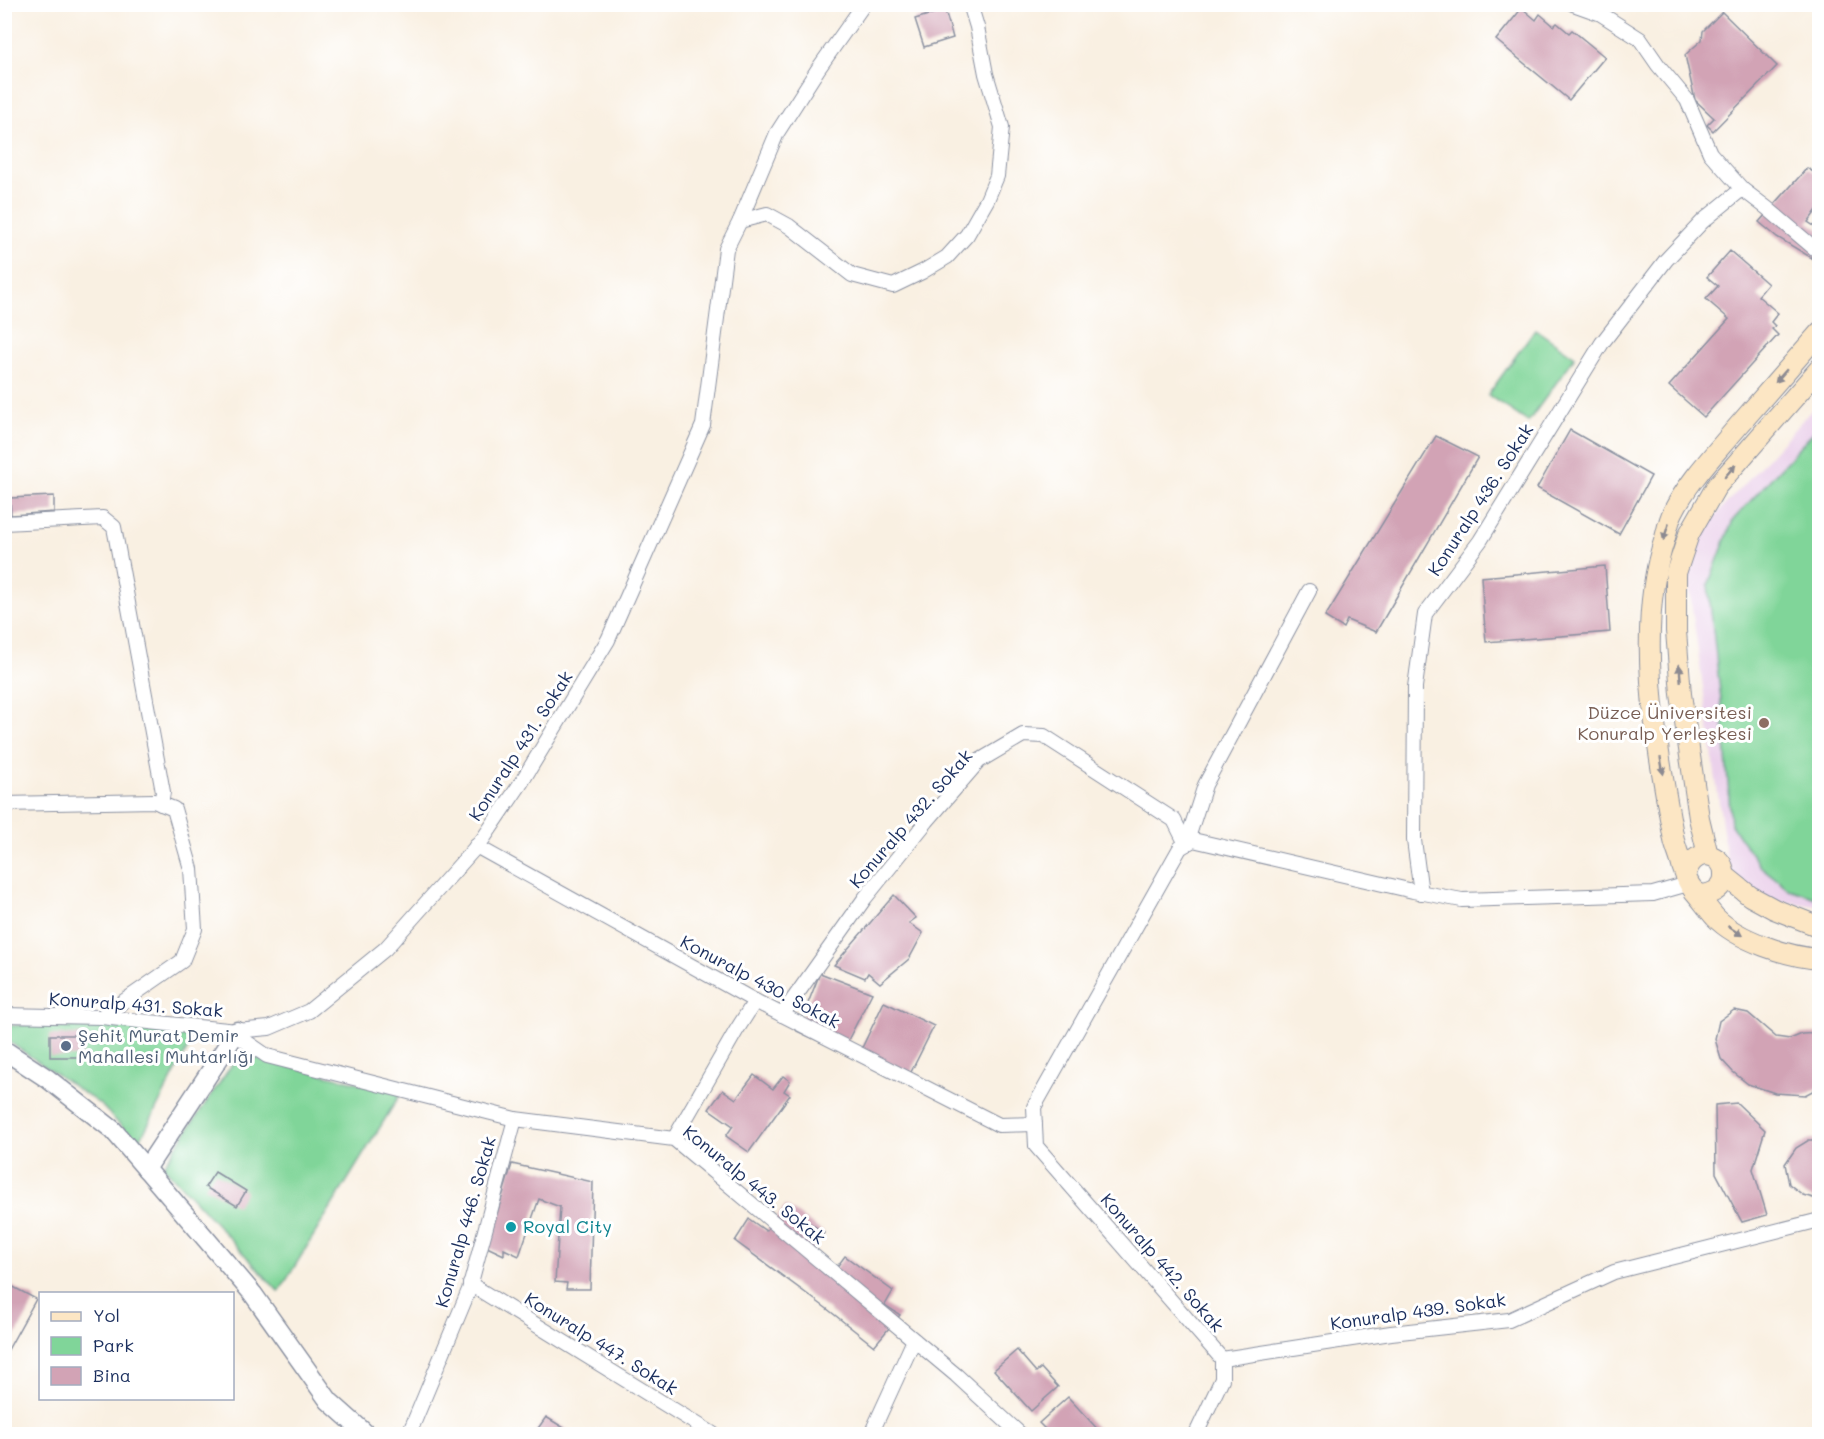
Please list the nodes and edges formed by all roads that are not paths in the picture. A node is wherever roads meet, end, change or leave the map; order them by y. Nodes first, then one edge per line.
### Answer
1 (864, 4) edge
2 (970, 4) edge
3 (1573, 4) edge
4 (1742, 189) junction
5 (740, 220) junction
6 (1820, 253) edge
7 (1820, 332) edge
8 (1820, 368) edge
9 (4, 523) edge
10 (1309, 591) dead end
11 (4, 804) edge
12 (160, 804) junction
13 (1186, 844) junction
14 (476, 846) junction
15 (1708, 855) junction
16 (1724, 875) junction
17 (1689, 884) junction
18 (1421, 893) junction
19 (1820, 927) edge
20 (1820, 959) edge
21 (755, 1001) junction
22 (4, 1015) edge
23 (782, 1015) junction
24 (101, 1017) junction
25 (236, 1032) junction
26 (4, 1050) edge
27 (515, 1119) junction
28 (1035, 1124) junction
29 (674, 1139) junction
30 (146, 1169) junction
31 (1820, 1220) edge
32 (470, 1284) junction
33 (914, 1340) junction
34 (1222, 1359) junction
35 (366, 1434) edge
36 (409, 1434) edge
37 (713, 1434) edge
38 (871, 1434) edge
39 (1020, 1434) edge
40 (1196, 1434) edge

1 - 5 street, Konuralp 431. Sokak
2 - 5 street
3 - 4 street
4 - 6 street
4 - 18 street, Konuralp 436. Sokak
5 - 14 street, Konuralp 431. Sokak
7 -> 17 main road
15 -> 8 main road
9 - 12 street
10 - 13 street
11 - 12 street
12 - 24 street
13 - 18 street
13 - 23 street, Konuralp 432. Sokak
13 - 28 street
14 - 21 street, Konuralp 430. Sokak
14 - 25 street, Konuralp 431. Sokak
15 - 16 main road
15 - 17 main road
16 - 17 main road
16 - 19 main road
17 - 18 street
17 -> 20 main road
21 - 23 street, Konuralp 430. Sokak
21 - 29 street
22 - 24 street, Konuralp 431. Sokak
23 - 28 street, Konuralp 430. Sokak
24 - 25 street, Konuralp 431. Sokak
25 - 27 street, Konuralp 443. Sokak
25 - 30 street
26 - 30 street
27 - 29 street, Konuralp 443. Sokak
27 - 32 street, Konuralp 446. Sokak
28 - 34 street, Konuralp 442. Sokak
29 - 33 street, Konuralp 443. Sokak
30 - 35 street
31 - 34 street, Konuralp 439. Sokak
32 - 36 street, Konuralp 446. Sokak
32 - 37 street, Konuralp 447. Sokak
33 - 38 street
33 - 39 street, Konuralp 443. Sokak
34 - 40 street, Konuralp 442. Sokak

